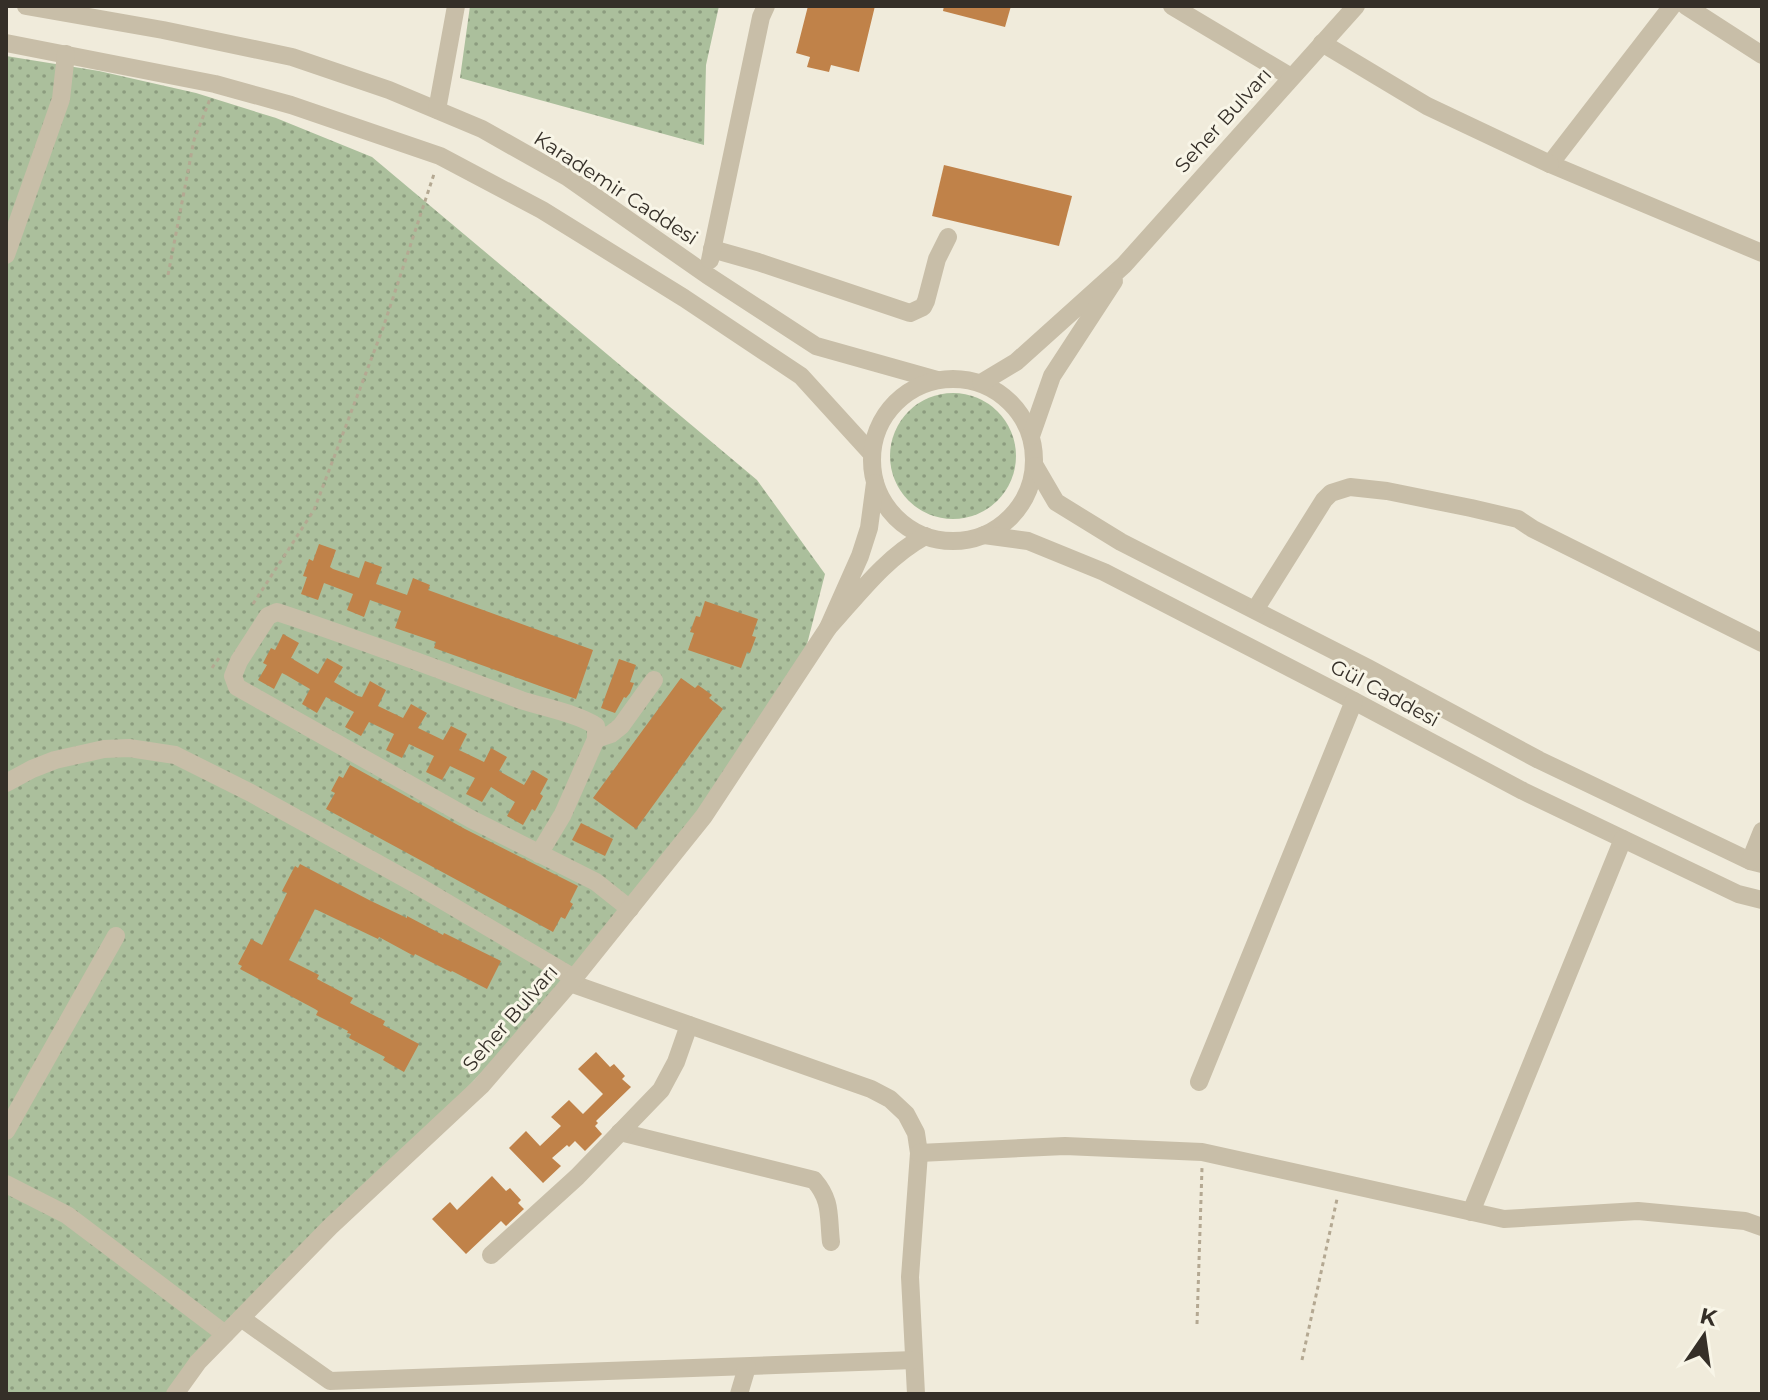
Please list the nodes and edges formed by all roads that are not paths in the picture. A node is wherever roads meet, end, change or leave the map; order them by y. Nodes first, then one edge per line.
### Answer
1 (26, 6) edge
2 (456, 6) edge
3 (766, 6) edge
4 (1172, 6) edge
5 (1356, 6) edge
6 (1672, 6) edge
7 (1686, 6) edge
8 (78, 11) edge
9 (6, 43) edge
10 (1322, 43) junction
11 (66, 54) junction
12 (1762, 55) edge
13 (1291, 77) junction
14 (437, 110) junction
15 (1550, 164) junction
16 (948, 237) dead end
17 (712, 249) junction
18 (1762, 253) edge
19 (6, 255) edge
20 (1124, 265) junction
21 (707, 275) junction
22 (937, 380) junction
23 (981, 383) junction
24 (1031, 436) junction
25 (872, 454) junction
26 (1035, 466) junction
27 (875, 483) junction
28 (984, 535) junction
29 (925, 536) junction
30 (1255, 610) junction
31 (828, 628) junction
32 (1762, 643) edge
33 (654, 680) dead end
34 (1354, 701) junction
35 (596, 739) junction
36 (6, 783) edge
37 (1762, 831) edge
38 (1623, 839) junction
39 (539, 854) junction
40 (1756, 862) edge
41 (1762, 900) edge
42 (630, 909) junction
43 (116, 936) dead end
44 (572, 980) junction
45 (689, 1025) junction
46 (1199, 1082) dead end
47 (6, 1131) edge
48 (620, 1132) junction
49 (919, 1153) junction
50 (6, 1184) edge
51 (1471, 1212) junction
52 (1762, 1227) edge
53 (831, 1242) dead end
54 (491, 1255) dead end
55 (241, 1318) junction
56 (225, 1334) junction
57 (914, 1360) junction
58 (747, 1367) junction
59 (330, 1388) edge
60 (175, 1394) edge
61 (739, 1394) edge
62 (916, 1394) edge

1 - 8 street, Karademir Caddesi
2 - 14 street
3 - 17 street
4 - 13 street
5 - 10 street, Seher Bulvarı
6 - 15 street
7 - 12 street
8 - 14 street, Karademir Caddesi
9 - 11 street
10 - 13 street, Seher Bulvarı
10 - 15 street
11 - 19 street
11 - 25 street
13 - 20 street, Seher Bulvarı
14 - 21 street, Karademir Caddesi
15 - 18 street
16 - 17 street
17 - 21 street
20 - 23 street, Seher Bulvarı
20 - 24 street, Seher Bulvarı
21 - 22 street, Karademir Caddesi
22 - 23 street
22 - 25 street
23 - 24 street
24 - 26 street
25 - 27 street
26 - 28 street
26 - 30 street, Gül Caddesi
27 - 29 street
27 - 31 street, Seher Bulvarı
28 - 29 street
28 - 34 street, Gül Caddesi
29 - 31 street, Seher Bulvarı
30 - 32 street
30 - 40 street, Gül Caddesi
31 - 42 street, Seher Bulvarı
33 - 35 street
34 - 38 street, Gül Caddesi
34 - 46 street
35 - 39 street
35 - 39 street
36 - 44 street
37 - 40 street
38 - 41 street, Gül Caddesi
38 - 51 street
39 - 42 street
42 - 44 street, Seher Bulvarı
43 - 47 street
44 - 45 street
44 - 55 street, Seher Bulvarı
45 - 48 street
45 - 49 street
48 - 53 street
48 - 54 street
49 - 51 street
49 - 57 street
50 - 56 street
51 - 52 street
55 - 56 street, Seher Bulvarı
55 - 59 street
56 - 60 street, Seher Bulvarı
57 - 58 street
57 - 62 street
58 - 59 street
58 - 61 street

